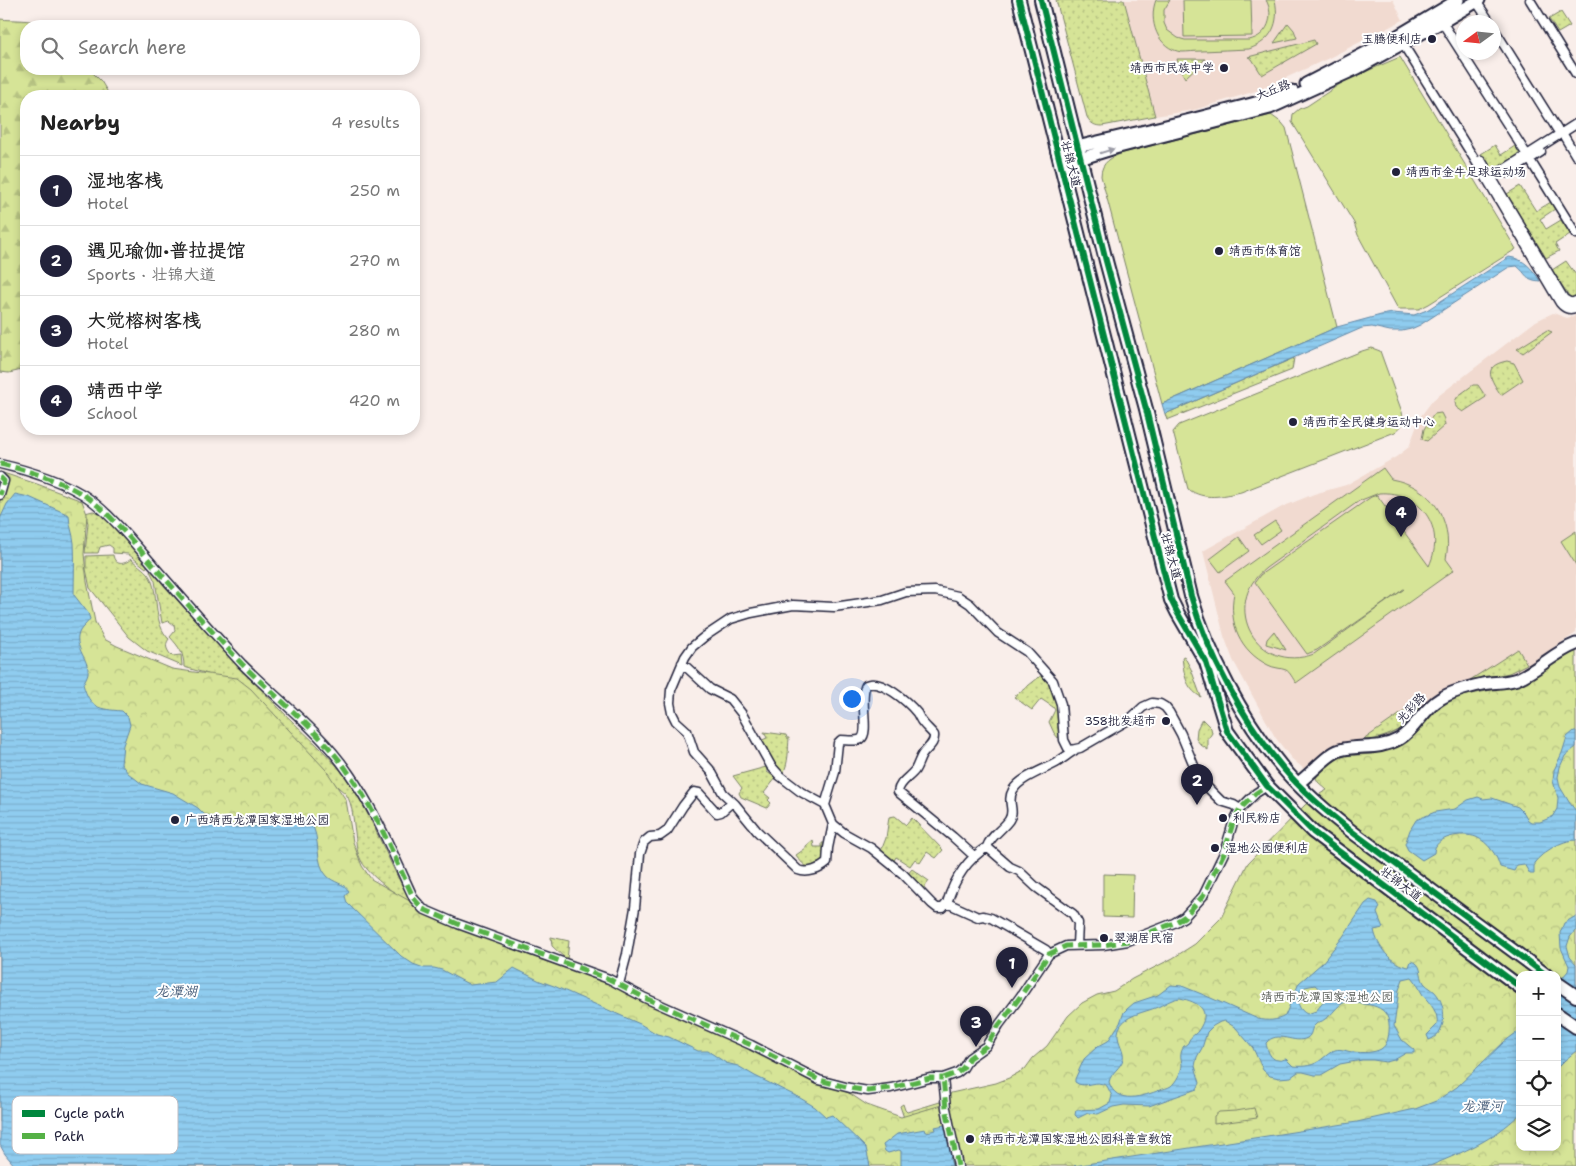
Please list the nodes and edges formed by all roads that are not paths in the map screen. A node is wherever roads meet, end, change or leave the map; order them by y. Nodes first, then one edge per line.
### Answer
1 (1018, 0) edge
2 (1041, 0) edge
3 (1458, 0) edge
4 (1530, 0) edge
5 (1477, 1) edge
6 (1486, 15) edge
7 (1442, 22) junction
8 (1501, 40) edge
9 (1405, 43) junction
10 (1576, 74) edge
11 (1576, 124) edge
12 (1576, 129) edge
13 (1562, 135) junction
14 (1079, 153) junction
15 (1576, 156) edge
16 (1529, 157) junction
17 (1058, 158) junction
18 (1490, 181) junction
19 (1576, 234) edge
20 (1576, 301) edge
21 (1576, 308) edge
22 (0, 464) edge
23 (0, 477) edge
24 (0, 495) edge
25 (1576, 644) edge
26 (682, 663) junction
27 (1075, 750) junction
28 (1298, 783) junction
29 (1267, 786) junction
30 (732, 802) junction
31 (825, 805) junction
32 (1240, 809) junction
33 (833, 824) junction
34 (987, 846) junction
35 (974, 856) junction
36 (947, 903) junction
37 (1077, 945) junction
38 (1049, 954) junction
39 (1542, 971) edge
40 (619, 984) junction
41 (1516, 984) edge
42 (1561, 986) edge
43 (1576, 996) edge
44 (1560, 1016) edge
45 (1576, 1027) edge
46 (943, 1078) junction
47 (958, 1166) edge

1 - 17 main road, 壮锦大道
2 - 14 main road, 壮锦大道
3 - 14 main road, 大丘路
4 - 10 street
5 - 6 street
5 - 7 main road, 大丘路
7 - 9 main road, 大丘路
7 - 16 street
8 - 13 street
14 -> 9 main road, 大丘路
9 - 18 street
11 - 13 street
12 - 13 street
13 - 15 street
13 - 16 street
14 - 17 main road, 大丘路
14 - 28 main road, 壮锦大道
16 - 18 street
16 - 19 street
17 - 29 main road, 壮锦大道
18 - 20 street
18 - 21 street
22 - 40 street
23 - 24 street
25 - 28 main road, 光彩路
26 - 27 street
26 - 30 street
26 - 31 street
27 - 32 street
27 - 34 street
28 - 39 main road, 壮锦大道
29 - 32 street
29 - 41 main road, 壮锦大道
30 - 33 street
30 - 40 street
31 - 33 street
31 - 35 street
32 - 37 street
33 - 36 street
34 - 35 street
34 - 37 street
35 - 36 street
36 - 38 street
37 - 38 street
38 - 46 street
40 - 46 street
42 - 43 main road
44 - 45 main road
46 - 47 street

